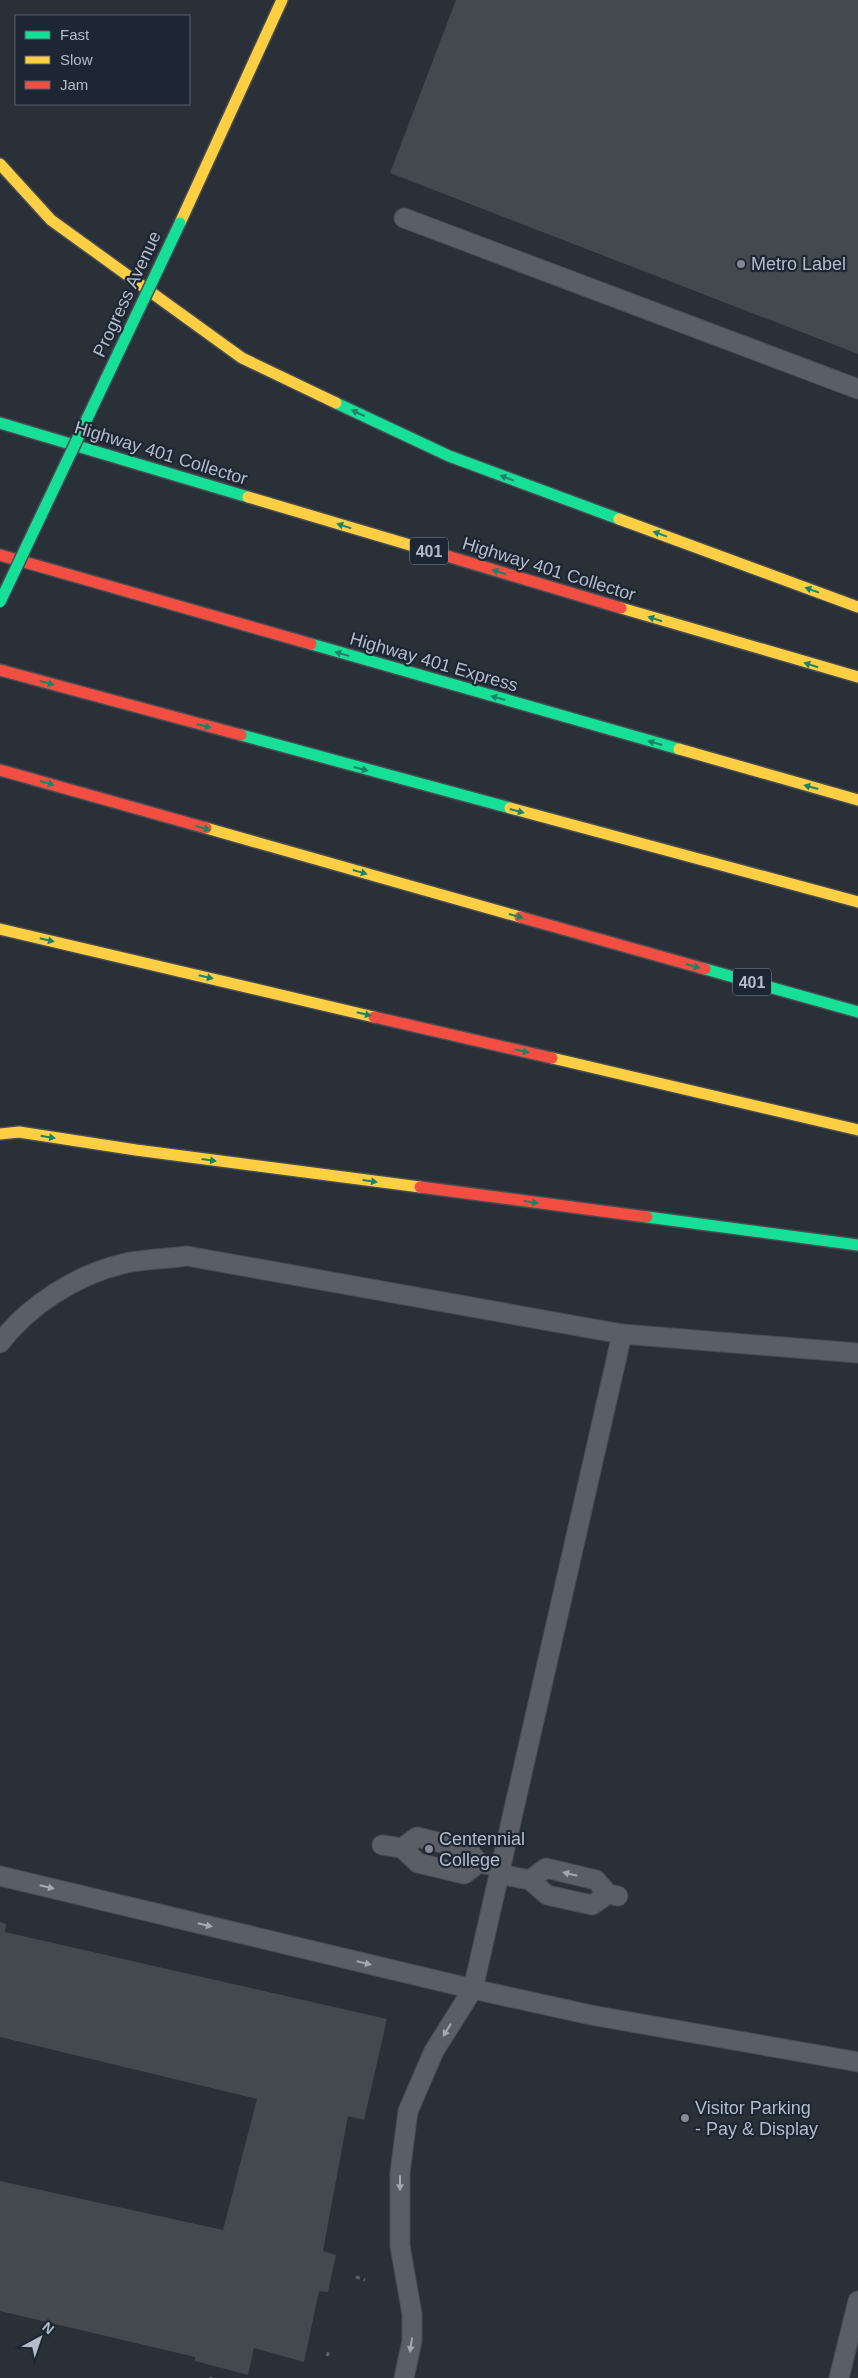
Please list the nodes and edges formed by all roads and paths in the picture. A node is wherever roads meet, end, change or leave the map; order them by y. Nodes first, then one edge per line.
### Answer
1 (282, 0) edge
2 (0, 164) edge
3 (404, 218) dead end
4 (858, 389) edge
5 (0, 423) edge
6 (0, 555) edge
7 (0, 602) edge
8 (858, 607) edge
9 (0, 670) edge
10 (858, 677) edge
11 (0, 770) edge
12 (858, 800) edge
13 (858, 902) edge
14 (0, 929) edge
15 (858, 1012) edge
16 (0, 1127) edge
17 (858, 1130) edge
18 (19, 1132) junction
19 (0, 1134) edge
20 (858, 1245) edge
21 (622, 1334) junction
22 (0, 1343) edge
23 (858, 1353) edge
24 (382, 1845) dead end
25 (500, 1871) junction
26 (0, 1876) edge
27 (530, 1880) junction
28 (473, 1989) junction
29 (858, 2062) edge
30 (356, 2277) dead end
31 (365, 2280) dead end
32 (858, 2301) edge
33 (329, 2351) dead end
34 (327, 2356) dead end
35 (404, 2378) edge
36 (839, 2378) edge

1 - 7 main road, Progress Avenue, bridge
8 -> 2 main road
3 - 4 lane
10 -> 5 main road, Highway 401 Collector / 401
12 -> 6 main road, Highway 401 Express
9 -> 13 main road
11 -> 15 main road, 401
14 -> 17 main road
16 - 18 main road
18 - 19 main road
18 -> 20 main road
21 - 22 lane
21 - 23 lane
21 - 25 lane
24 - 25 lane
25 - 27 lane
25 - 28 lane
26 -> 28 lane
27 -> 27 lane
28 - 29 lane
28 -> 35 lane
30 - 31 path
32 - 36 lane
33 - 34 path

